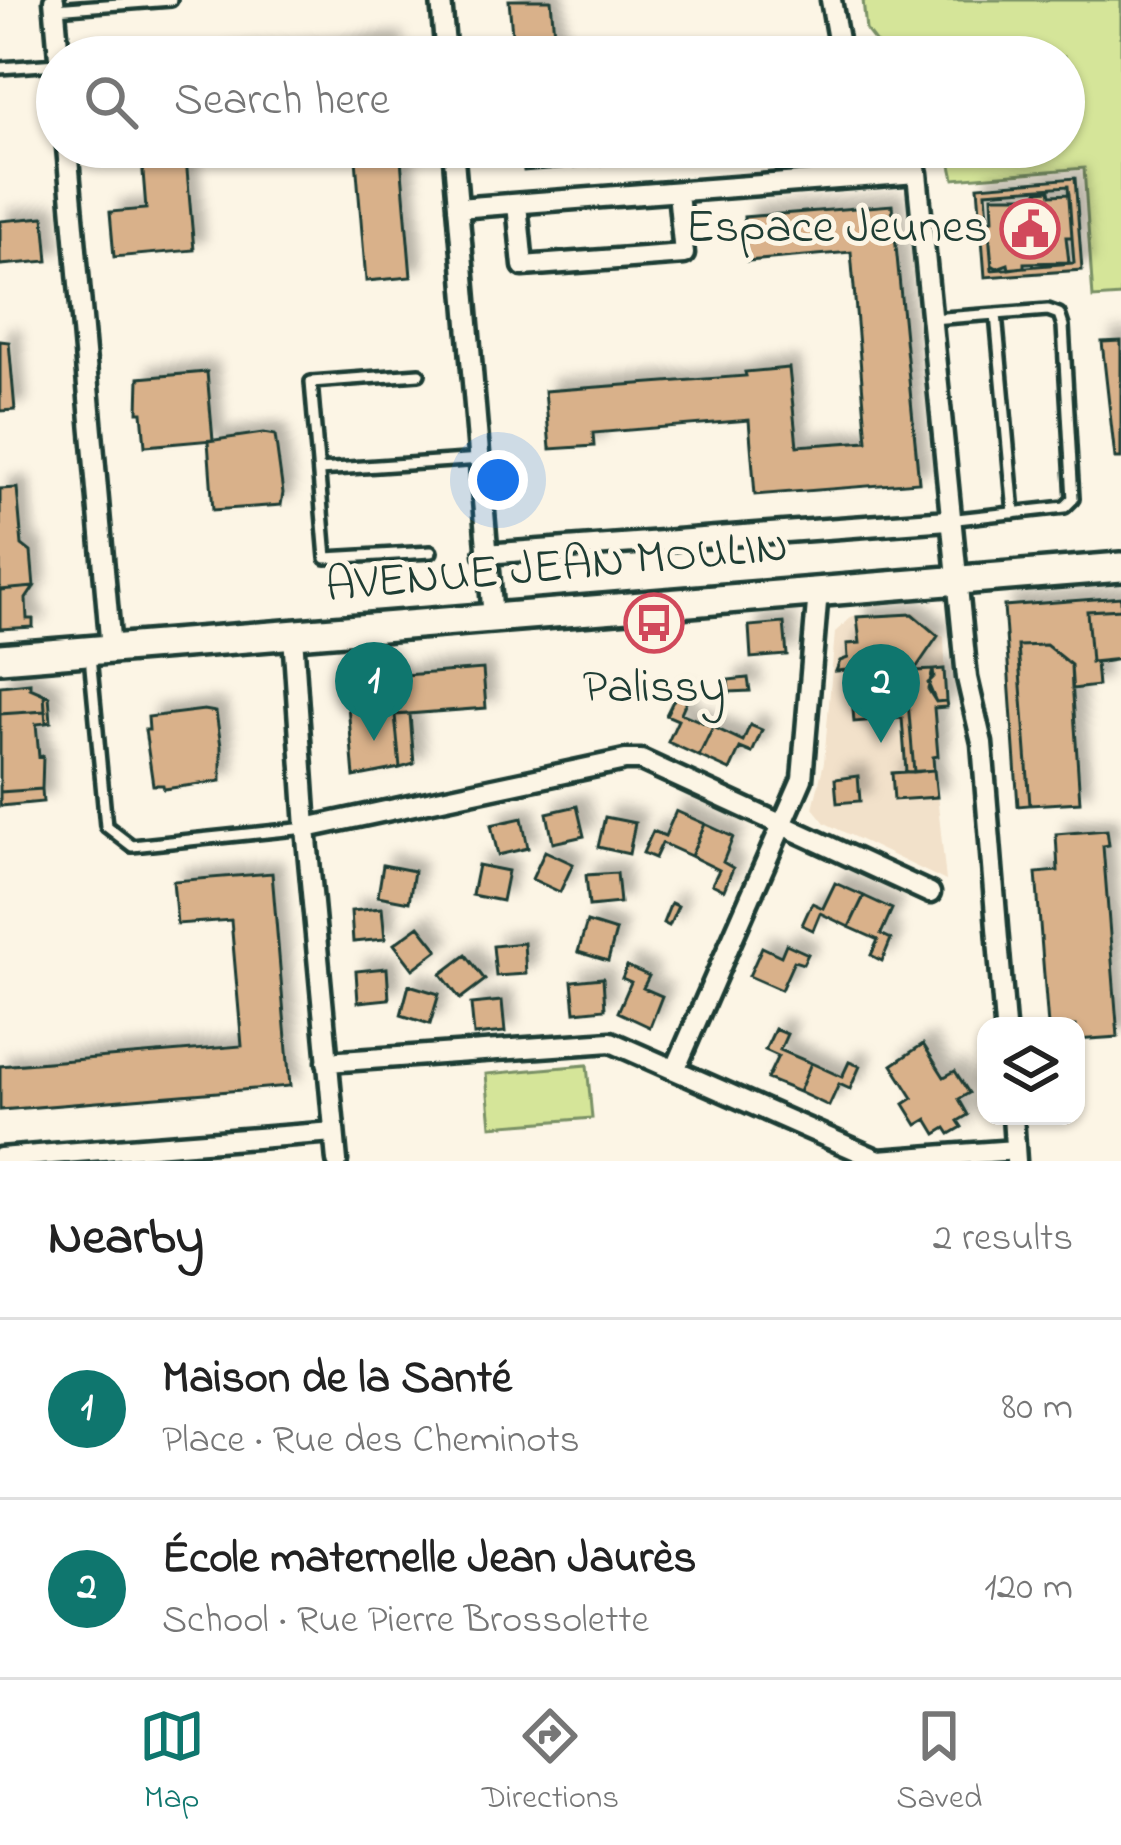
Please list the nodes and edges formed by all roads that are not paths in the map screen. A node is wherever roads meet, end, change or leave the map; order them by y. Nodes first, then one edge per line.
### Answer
1 (171, 0) edge
2 (441, 0) edge
3 (831, 0) edge
4 (55, 4) edge
5 (57, 36) edge
6 (444, 36) edge
7 (837, 36) edge
8 (36, 64) edge
9 (0, 68) edge
10 (68, 168) edge
11 (455, 168) edge
12 (916, 168) edge
13 (917, 173) junction
14 (677, 192) junction
15 (517, 204) junction
16 (458, 208) junction
17 (996, 314) junction
18 (931, 319) junction
19 (419, 374) dead end
20 (481, 459) junction
21 (319, 470) junction
22 (1014, 513) junction
23 (948, 520) junction
24 (430, 552) dead end
25 (485, 554) junction
26 (1121, 568) edge
27 (956, 581) junction
28 (818, 591) junction
29 (493, 618) junction
30 (293, 635) junction
31 (100, 650) junction
32 (0, 658) edge
33 (783, 827) junction
34 (306, 828) junction
35 (930, 893) dead end
36 (1004, 1017) edge
37 (327, 1062) junction
38 (675, 1070) junction
39 (1013, 1125) edge
40 (334, 1132) junction
41 (1016, 1156) edge
42 (0, 1158) edge
43 (337, 1161) edge

1 - 4 lane
2 - 6 street
3 - 7 street
4 - 5 street
8 - 9 lane
10 - 31 street
11 - 16 street
12 - 13 street
13 - 14 street
13 - 18 street
14 - 15 street
14 - 15 street
15 - 16 street
16 - 20 street
17 - 18 lane
17 - 22 lane
17 - 22 lane
18 - 23 street
19 - 21 lane
20 - 21 lane
20 - 25 street
21 - 24 lane
22 - 23 lane
23 - 25 street, AVENUE JEAN MOULIN
23 - 27 street
25 - 29 street
26 - 27 street, AVENUE JEAN MOULIN
27 - 28 street, AVENUE JEAN MOULIN
27 - 36 street
28 - 29 street, AVENUE JEAN MOULIN
28 - 33 street
29 - 30 street, AVENUE JEAN MOULIN
30 - 31 street, AVENUE JEAN MOULIN
30 - 34 street
31 - 32 street, AVENUE JEAN MOULIN
31 - 34 lane
33 - 34 street
33 - 35 street
33 - 38 street
34 - 37 street
37 - 38 street
37 - 40 street
38 - 41 street
39 - 41 street
40 - 42 street
40 - 43 street

